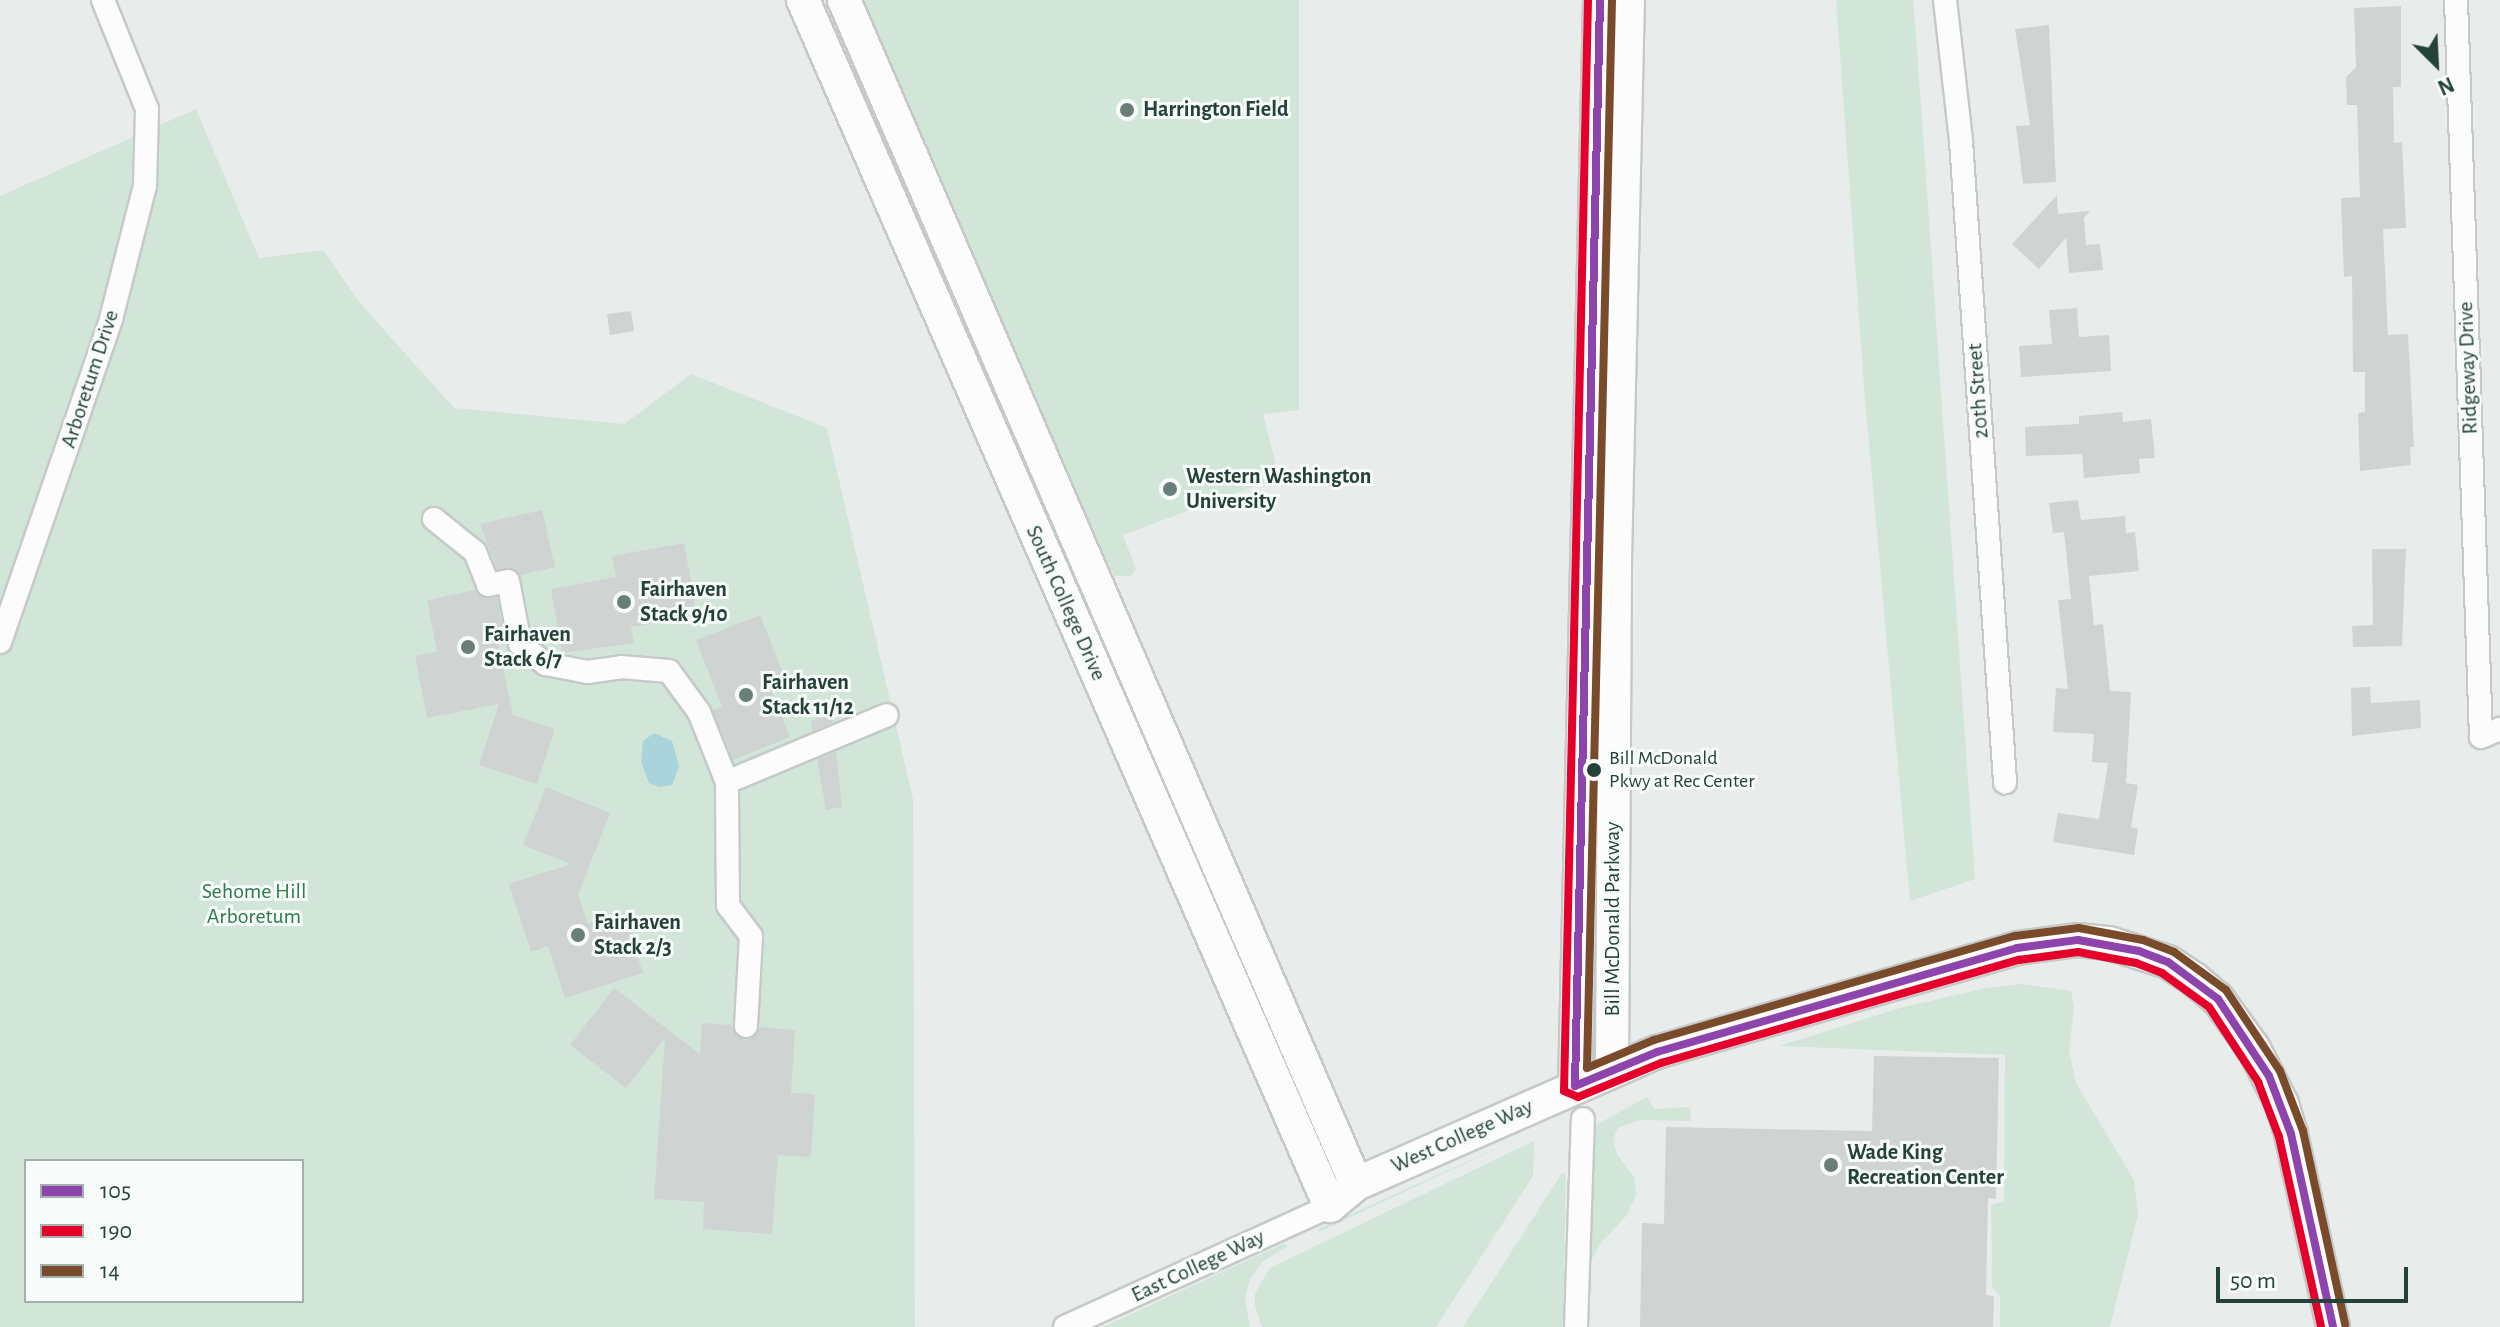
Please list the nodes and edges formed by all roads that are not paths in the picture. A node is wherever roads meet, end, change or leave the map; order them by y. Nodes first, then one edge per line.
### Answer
1 (103, 0) edge
2 (803, 0) edge
3 (844, 0) edge
4 (1600, 0) edge
5 (1628, 0) edge
6 (1945, 0) edge
7 (2456, 0) edge
8 (434, 519) dead end
9 (0, 642) edge
10 (887, 715) dead end
11 (2491, 733) edge
12 (727, 782) junction
13 (2005, 782) dead end
14 (746, 1026) dead end
15 (1612, 1070) junction
16 (1575, 1086) junction
17 (1583, 1119) dead end
18 (1356, 1184) junction
19 (1330, 1206) junction
20 (1065, 1327) edge
21 (1576, 1327) edge
22 (2333, 1327) edge

1 - 9 street, Arboretum Drive
2 - 19 street, South College Drive
3 - 18 street, South College Drive
4 - 16 street, Bill McDonald Parkway
5 - 15 street, Bill McDonald Parkway
6 - 13 street, 20th Street
7 - 11 street, Ridgeway Drive
8 - 12 street
10 - 12 street
12 - 14 street
15 - 16 street, West College Way
15 - 22 street, West College Way
16 - 18 street, West College Way
17 - 21 street
18 - 19 street, West College Way
19 - 20 street, East College Way

